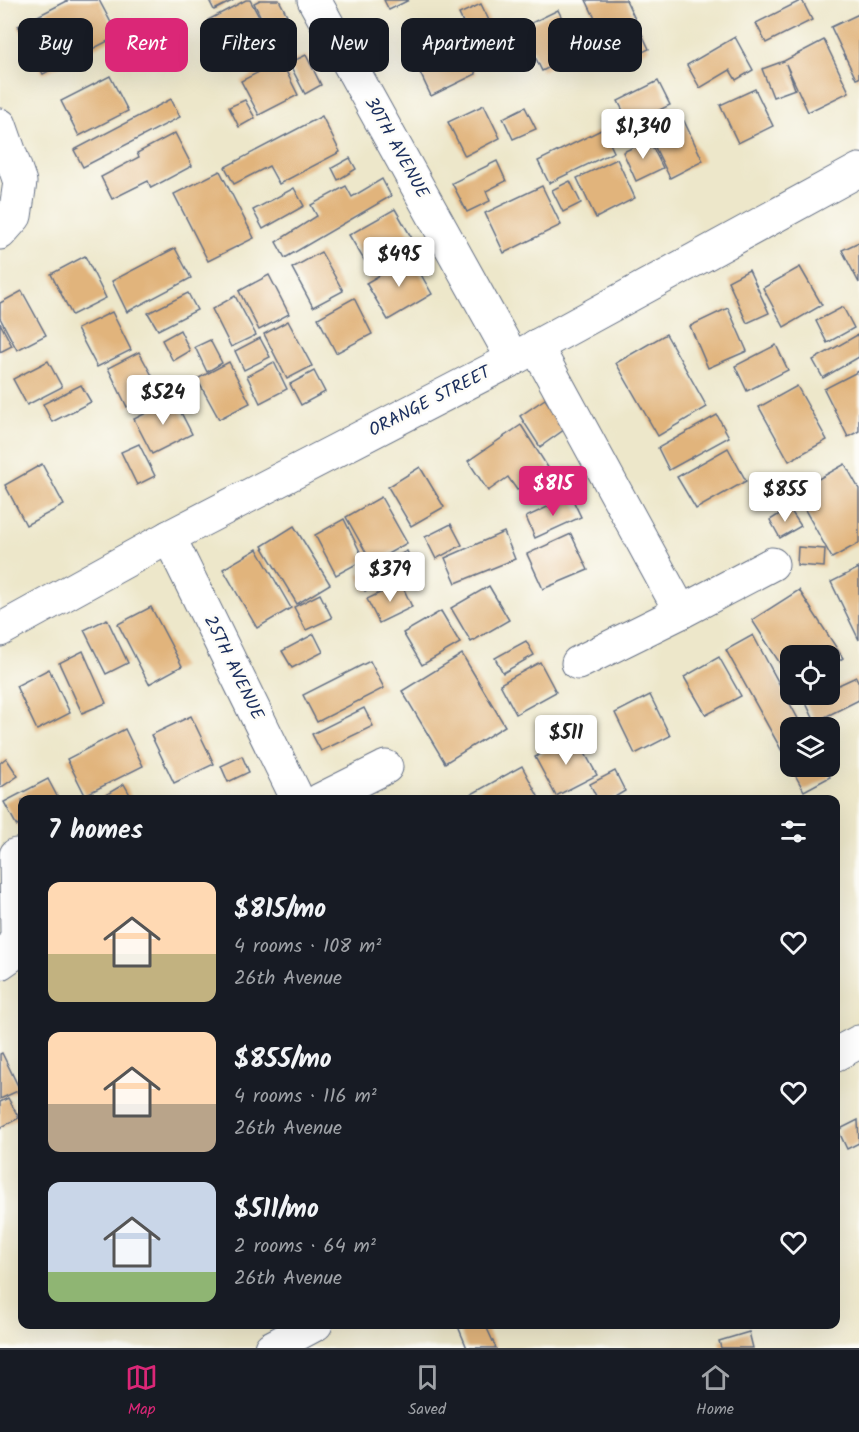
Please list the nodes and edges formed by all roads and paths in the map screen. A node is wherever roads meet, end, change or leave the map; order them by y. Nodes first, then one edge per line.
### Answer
1 (314, 0) edge
2 (0, 125) edge
3 (859, 170) edge
4 (0, 233) edge
5 (524, 353) junction
6 (169, 537) junction
7 (772, 564) dead end
8 (681, 612) junction
9 (0, 630) edge
10 (578, 663) dead end
11 (386, 767) dead end
12 (296, 795) edge
13 (330, 795) edge
14 (16, 855) dead end
15 (0, 963) edge
16 (859, 1042) edge
17 (840, 1052) edge
18 (307, 1329) edge
19 (271, 1348) edge

1 - 5 street, 30TH AVENUE
2 - 4 street
3 - 5 street, ORANGE STREET
5 - 6 street, ORANGE STREET
5 - 8 street, 30TH AVENUE
6 - 9 street, ORANGE STREET
6 - 12 street, 25TH AVENUE
7 - 8 street
8 - 10 street
11 - 13 street
14 - 15 street
16 - 17 street
18 - 19 street

